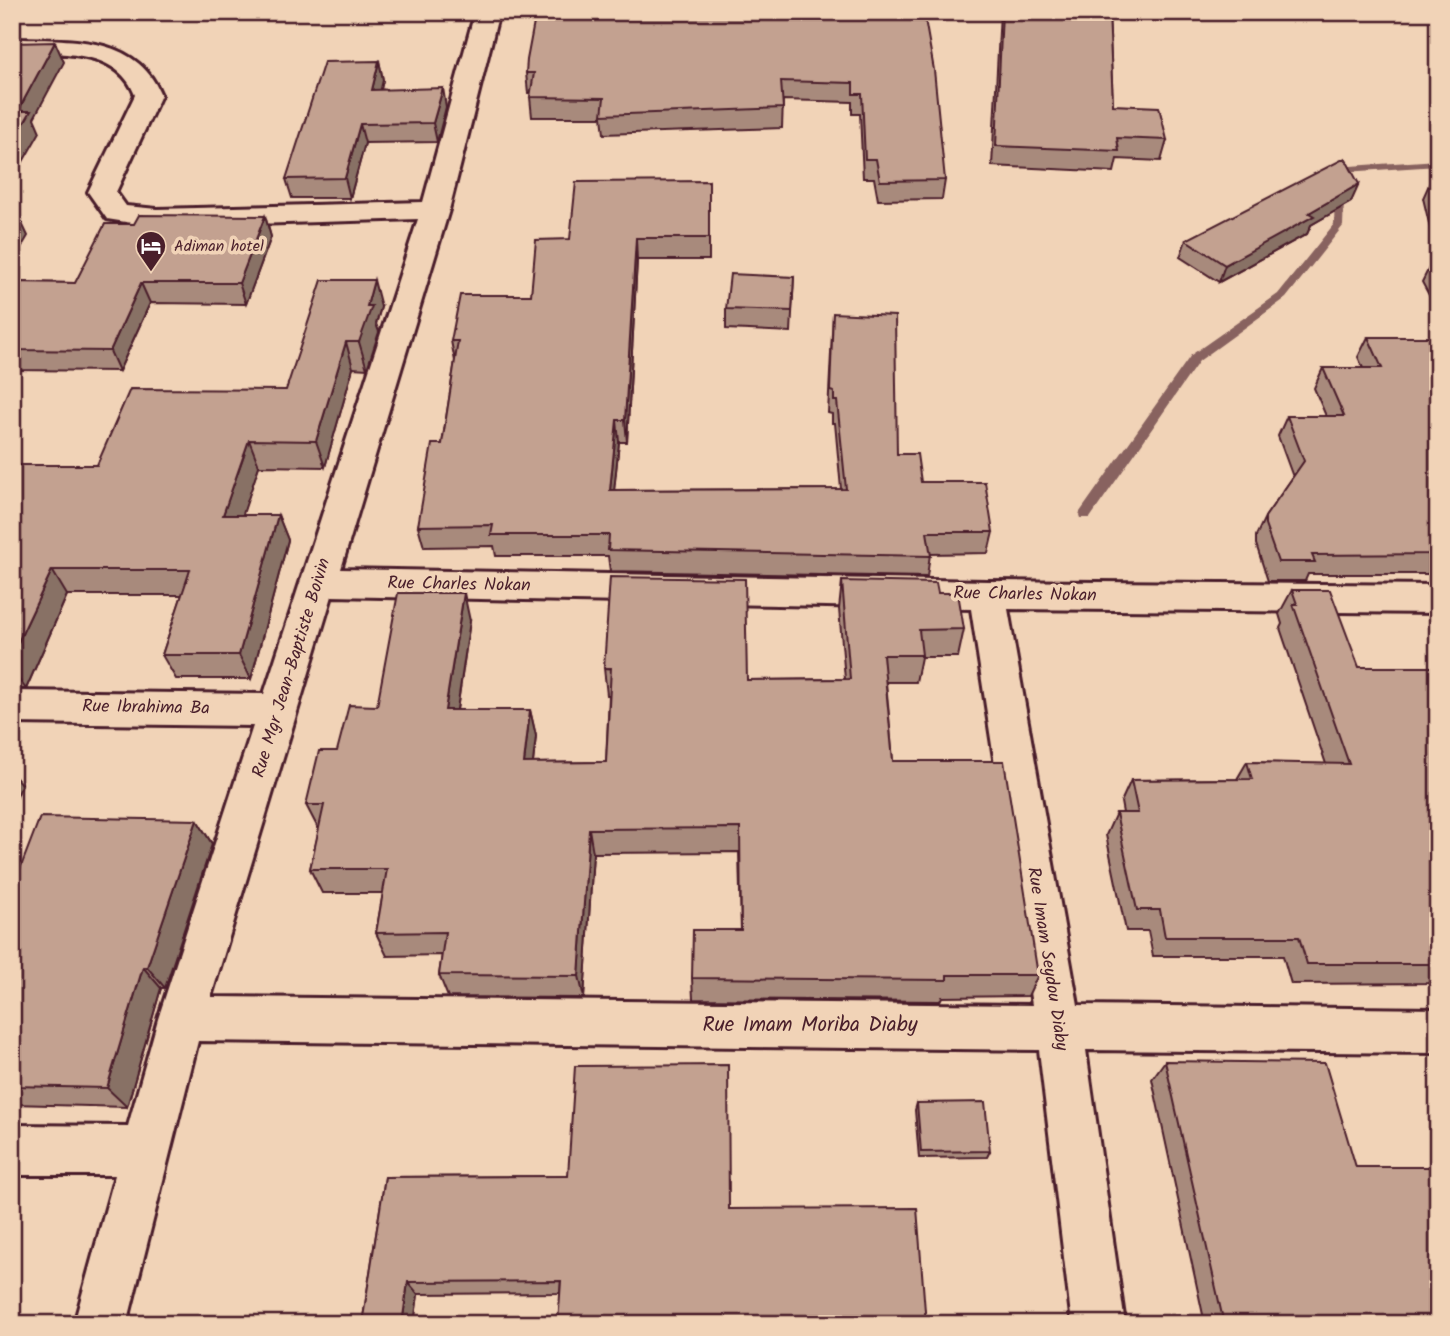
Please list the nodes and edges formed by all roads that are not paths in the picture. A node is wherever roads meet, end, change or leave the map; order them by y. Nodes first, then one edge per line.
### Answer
1 (487, 12) edge
2 (12, 46) edge
3 (435, 210) junction
4 (319, 582) junction
5 (987, 595) junction
6 (1438, 599) edge
7 (12, 707) edge
8 (280, 710) junction
9 (181, 1019) junction
10 (1059, 1027) junction
11 (1438, 1031) edge
12 (12, 1150) edge
13 (147, 1152) junction
14 (100, 1324) edge
15 (1099, 1324) edge

1 - 3 street, Rue Mgr Jean-Baptiste Boivin
2 - 3 street
3 - 4 street, Rue Mgr Jean-Baptiste Boivin
4 - 5 street, Rue Charles Nokan
4 - 8 street, Rue Mgr Jean-Baptiste Boivin
5 - 6 street, Rue Charles Nokan
5 - 10 street, Rue Imam Seydou Diaby
7 - 8 street, Rue Ibrahima Ba
8 - 9 street, Rue Mgr Jean-Baptiste Boivin
9 - 10 street, Rue Imam Moriba Diaby
9 - 13 street, Rue Mgr Jean-Baptiste Boivin
10 - 11 street, Rue Imam Moriba Diaby
10 - 15 street, Rue Imam Seydou Diaby
12 - 13 street
13 - 14 street, Rue Mgr Jean-Baptiste Boivin

